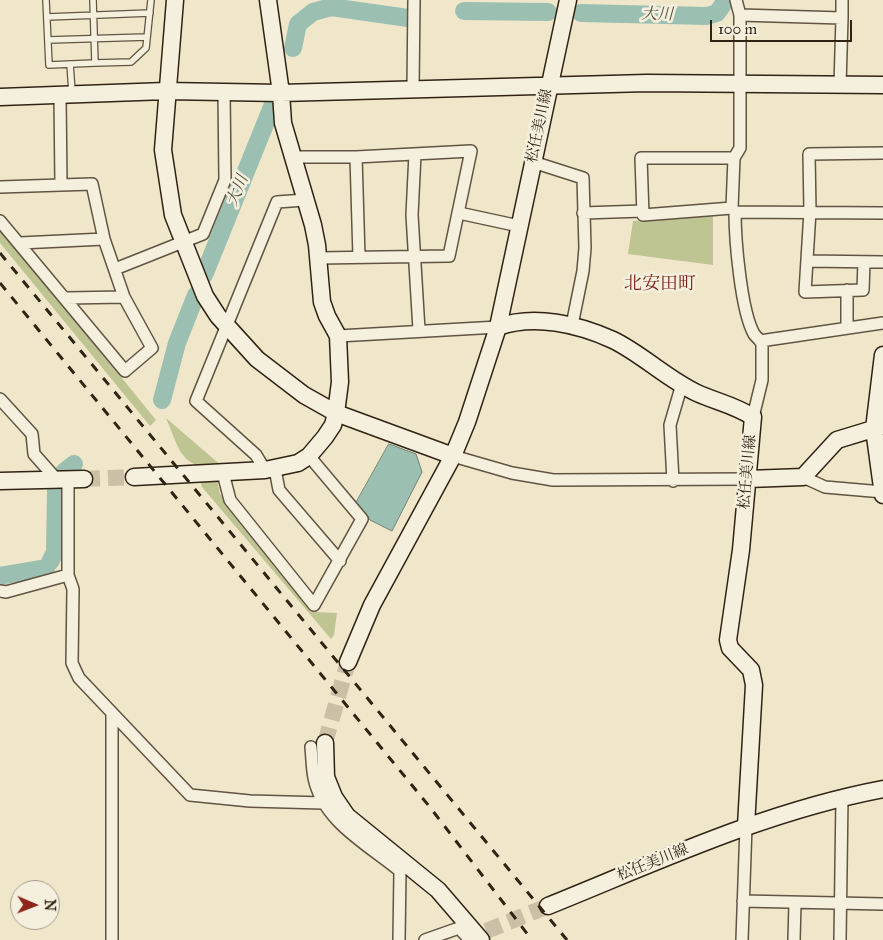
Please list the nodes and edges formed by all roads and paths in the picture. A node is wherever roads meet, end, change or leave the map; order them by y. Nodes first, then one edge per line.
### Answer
1 (46, 0) edge
2 (93, 0) edge
3 (151, 0) edge
4 (174, 0) edge
5 (268, 0) edge
6 (414, 0) edge
7 (568, 0) edge
8 (736, 0) edge
9 (842, 0) edge
10 (150, 13) junction
11 (93, 14) junction
12 (740, 14) junction
13 (47, 17) junction
14 (842, 18) junction
15 (147, 37) junction
16 (94, 39) junction
17 (48, 40) junction
18 (95, 63) junction
19 (70, 64) junction
20 (741, 84) junction
21 (840, 85) junction
22 (883, 85) edge
23 (549, 86) junction
24 (413, 88) junction
25 (166, 91) junction
26 (224, 92) junction
27 (281, 93) junction
28 (66, 96) junction
29 (0, 97) edge
30 (883, 152) edge
31 (416, 154) junction
32 (294, 157) junction
33 (356, 157) junction
34 (734, 158) junction
35 (533, 162) junction
36 (61, 185) junction
37 (0, 187) edge
38 (305, 200) junction
39 (733, 210) junction
40 (643, 211) junction
41 (810, 211) junction
42 (460, 213) junction
43 (583, 213) junction
44 (883, 213) edge
45 (0, 221) edge
46 (519, 226) junction
47 (104, 240) junction
48 (20, 243) junction
49 (183, 243) junction
50 (416, 256) junction
51 (359, 257) junction
52 (318, 258) junction
53 (807, 261) junction
54 (864, 262) junction
55 (883, 262) edge
56 (114, 269) junction
57 (847, 290) junction
58 (124, 297) junction
59 (66, 298) junction
60 (883, 323) edge
61 (572, 325) junction
62 (227, 326) junction
63 (498, 327) junction
64 (847, 327) junction
65 (419, 330) junction
66 (338, 336) junction
67 (760, 341) junction
68 (883, 355) edge
69 (682, 384) junction
70 (0, 399) edge
71 (336, 413) junction
72 (753, 417) junction
73 (879, 427) edge
74 (309, 456) junction
75 (453, 456) junction
76 (270, 470) junction
77 (223, 473) junction
78 (134, 477) tunnel mouth
79 (803, 477) junction
80 (70, 479) junction
81 (748, 479) junction
82 (0, 481) edge
83 (673, 481) junction
84 (883, 493) edge
85 (340, 562) junction
86 (68, 575) junction
87 (0, 591) edge
88 (348, 662) tunnel mouth
89 (112, 715) junction
90 (318, 745) joint
91 (883, 790) edge
92 (842, 797) junction
93 (323, 803) junction
94 (746, 826) junction
95 (743, 901) junction
96 (795, 903) junction
97 (841, 904) junction
98 (883, 904) edge
99 (548, 906) tunnel mouth
100 (112, 940) edge
101 (399, 940) edge
102 (425, 940) edge
103 (470, 940) edge
104 (481, 940) edge
105 (742, 940) edge
106 (794, 940) edge
107 (840, 940) edge

1 - 13 lane
2 - 11 lane
3 - 10 lane
4 - 25 street
5 - 27 street
6 - 24 street
7 - 23 street, 松任美川線
8 - 12 street
9 - 14 street
10 - 11 lane
10 - 15 lane
11 - 13 lane
11 - 16 lane
12 - 14 street
12 - 20 street
13 - 17 lane
14 - 21 street
15 - 16 lane
15 - 18 lane
16 - 17 lane
16 - 18 lane
17 - 19 lane
18 - 19 lane
19 - 28 lane
20 - 21 street
20 - 23 street
20 - 34 street
21 - 22 street
23 - 24 street
23 - 35 street, 松任美川線
24 - 27 street
25 - 26 street
25 - 28 street
25 - 49 street
26 - 27 street
26 - 49 street
27 - 32 street
28 - 29 street
28 - 36 street
30 - 41 street
31 - 33 street
31 - 42 street
31 - 50 street
32 - 33 street
32 - 38 street
33 - 51 street
34 - 39 street
34 - 40 street
35 - 43 street
35 - 46 street, 松任美川線
36 - 37 street
36 - 47 street
38 - 52 street
38 - 62 street
39 - 40 street
39 - 41 street
39 - 67 street
40 - 43 street
41 - 44 street
41 - 53 street
42 - 46 street
42 - 50 street
43 - 61 street
45 - 48 street
46 - 63 street, 松任美川線
47 - 48 street
47 - 56 street
48 - 59 street
49 - 56 street
49 - 62 street
50 - 51 street
50 - 65 street
51 - 52 street
52 - 66 street
53 - 54 street
53 - 57 street
54 - 55 street
54 - 57 street
56 - 58 street
57 - 64 street
58 - 59 street
58 - 59 street
60 - 64 street
61 - 63 street, 松任美川線
61 - 69 street, 松任美川線
62 - 71 street
62 - 76 street
63 - 65 street
63 - 75 street
64 - 67 street
65 - 66 street
66 - 71 street
67 - 72 street
68 - 73 street
69 - 72 street, 松任美川線
69 - 83 street
70 - 80 street
71 - 74 street
71 - 75 street
72 - 81 street, 松任美川線
73 - 79 street
73 - 84 street
74 - 76 street
74 - 85 street
75 - 83 street
75 - 88 street
76 - 77 street
76 - 85 street
77 - 78 street
77 - 85 street
79 - 81 street
79 - 84 street
80 - 82 street
80 - 86 street
81 - 83 street
81 - 94 street, 松任美川線
86 - 87 street
86 - 89 street
89 - 93 street
89 - 100 street
90 - 93 street
90 - 104 street
91 - 92 street
92 - 94 street
92 - 97 street
93 - 101 street
94 - 95 street
94 - 99 street, 松任美川線
95 - 96 street
95 - 105 street
96 - 97 street
96 - 106 street
97 - 98 street
97 - 107 street
102 - 103 street

